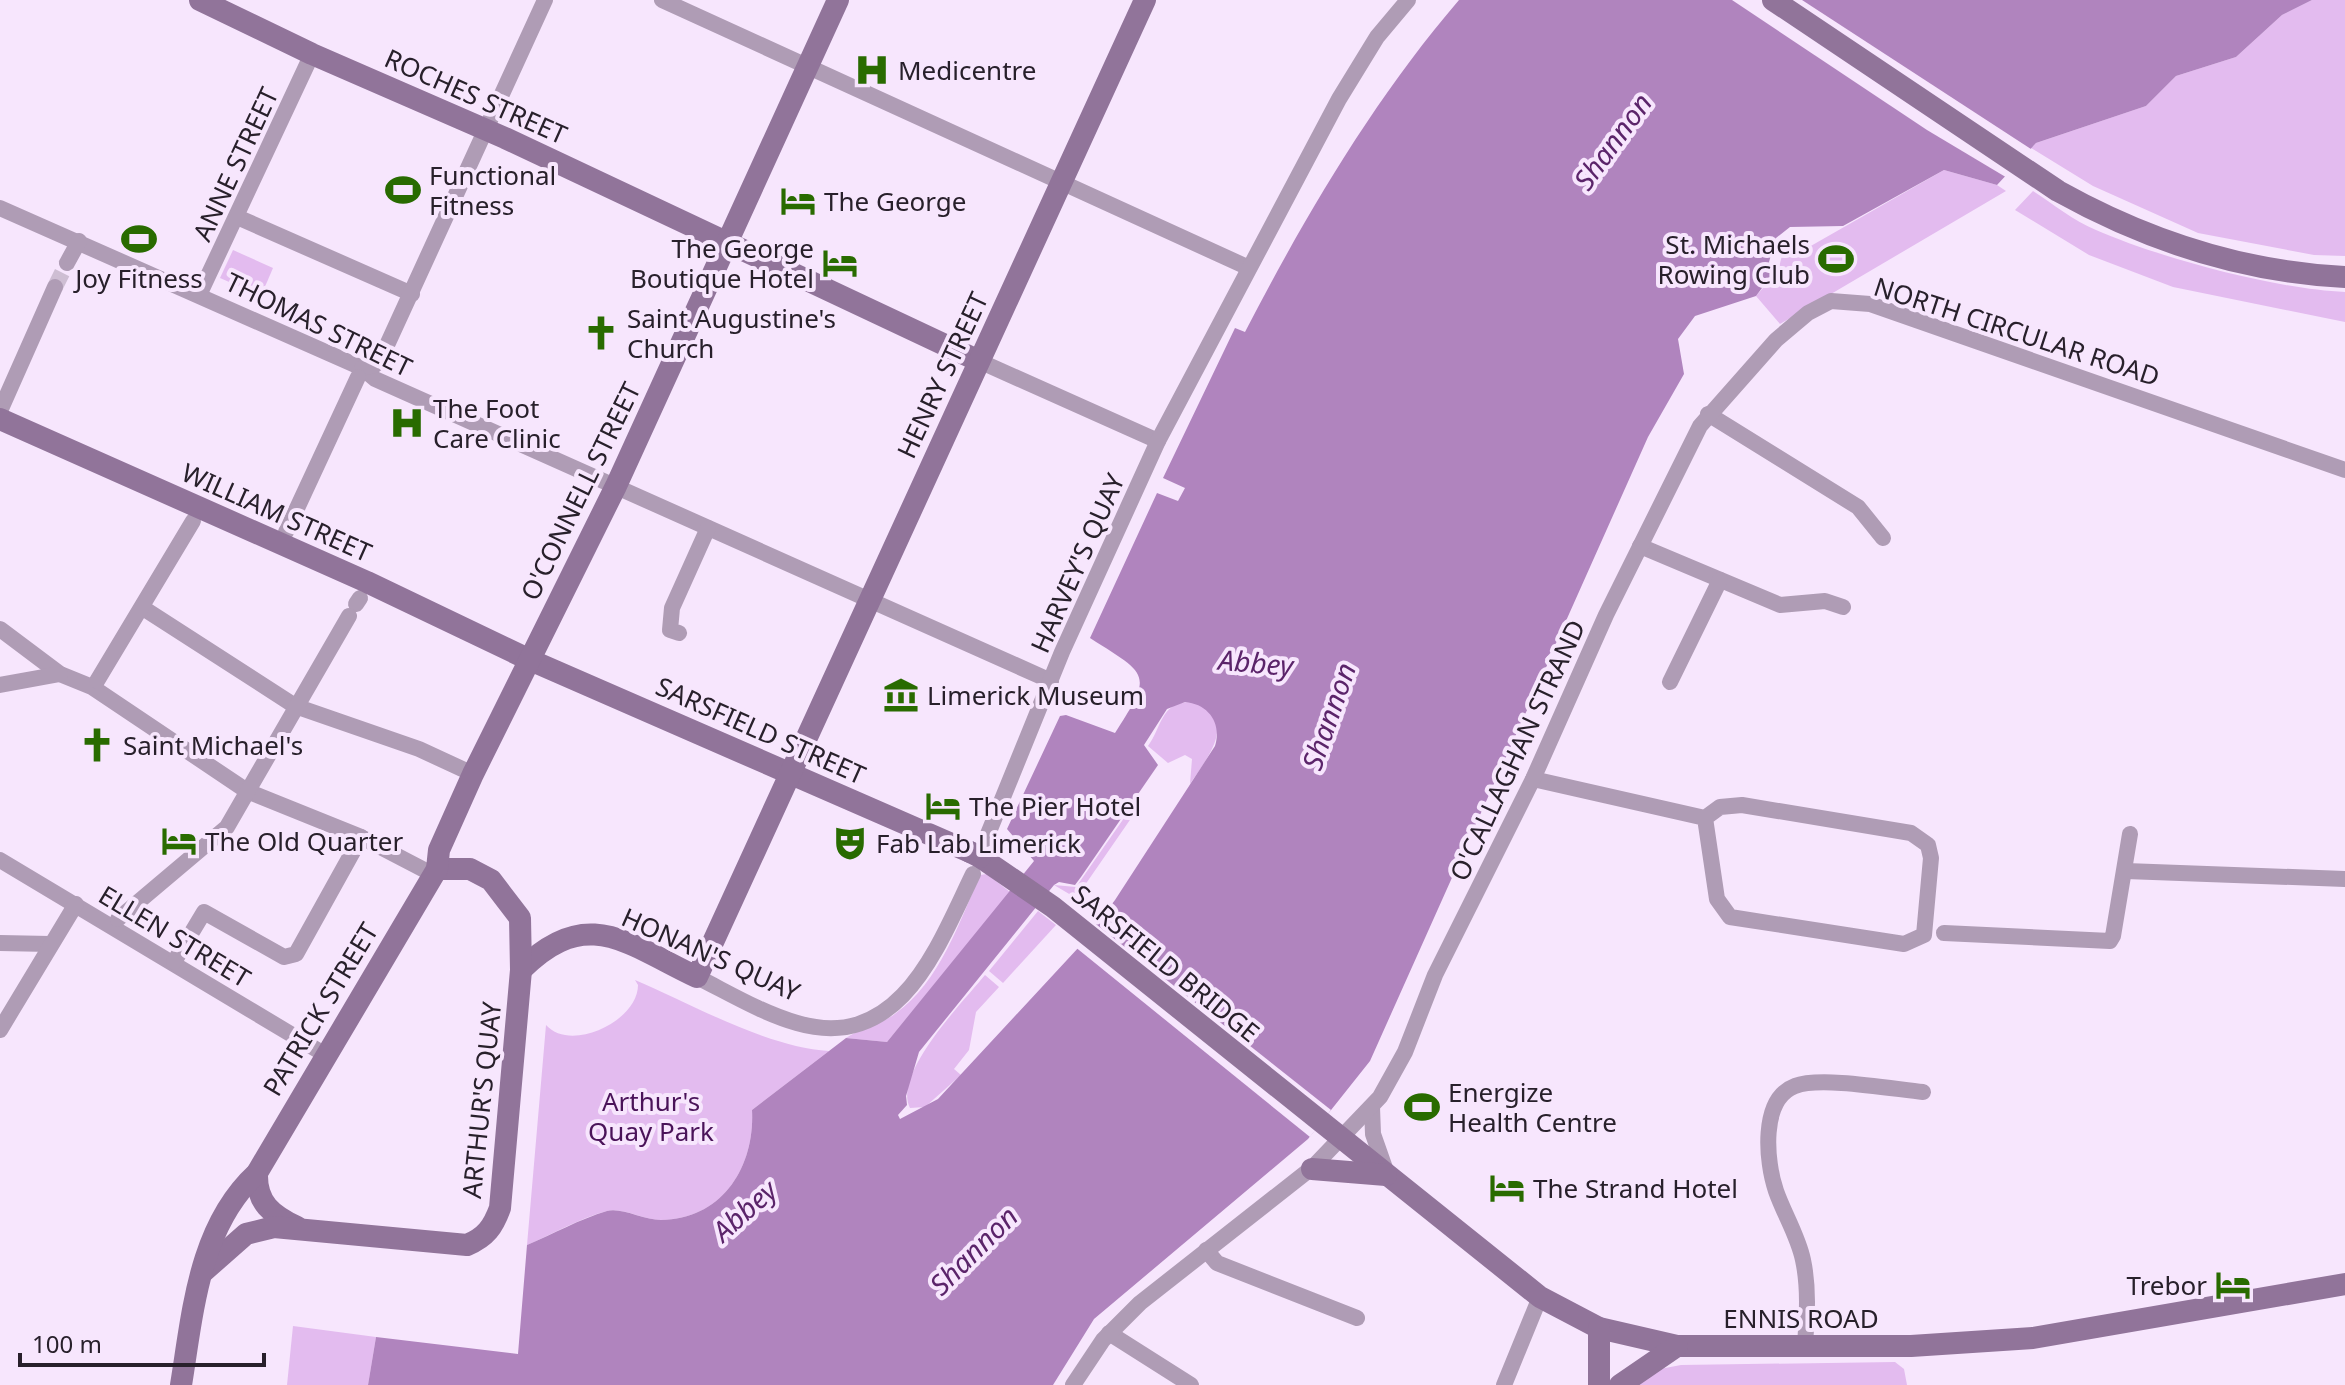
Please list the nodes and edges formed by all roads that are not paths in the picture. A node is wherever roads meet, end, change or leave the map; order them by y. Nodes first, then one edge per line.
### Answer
1 (200, 0) edge
2 (545, 0) edge
3 (662, 0) edge
4 (838, 0) edge
5 (1145, 0) edge
6 (1408, 0) edge
7 (1773, 0) edge
8 (312, 54) junction
9 (808, 67) junction
10 (487, 130) junction
11 (1062, 180) junction
12 (0, 208) edge
13 (237, 217) junction
14 (79, 241) junction
15 (728, 245) junction
16 (67, 263) tunnel mouth
17 (1247, 267) junction
18 (2345, 277) edge
19 (55, 287) tunnel mouth
20 (200, 293) junction
21 (412, 294) junction
22 (979, 361) junction
23 (360, 372) junction
24 (0, 411) edge
25 (1708, 414) junction
26 (0, 419) edge
27 (1158, 441) junction
28 (2345, 470) edge
29 (616, 486) junction
30 (193, 521) dead end
31 (708, 528) junction
32 (286, 532) dead end
33 (1883, 538) dead end
34 (1640, 546) junction
35 (1720, 580) junction
36 (869, 600) junction
37 (355, 606) dead end
38 (1843, 607) dead end
39 (143, 608) junction
40 (0, 629) edge
41 (679, 633) dead end
42 (530, 660) junction
43 (60, 674) junction
44 (97, 681) dead end
45 (1051, 681) junction
46 (1670, 682) dead end
47 (0, 685) edge
48 (295, 706) junction
49 (473, 774) junction
50 (792, 774) junction
51 (1533, 779) junction
52 (247, 791) junction
53 (1705, 818) junction
54 (2130, 834) dead end
55 (361, 837) junction
56 (976, 855) junction
57 (0, 860) edge
58 (2126, 871) junction
59 (435, 872) junction
60 (2345, 879) edge
61 (76, 904) junction
62 (118, 919) dead end
63 (1944, 933) dead end
64 (0, 943) edge
65 (50, 944) junction
66 (174, 962) junction
67 (521, 970) junction
68 (697, 977) junction
69 (898, 1003) joint
70 (0, 1030) edge
71 (324, 1054) junction
72 (1923, 1092) dead end
73 (1372, 1107) junction
74 (1323, 1124) joint
75 (1341, 1138) junction
76 (1312, 1169) junction
77 (257, 1173) junction
78 (1387, 1175) junction
79 (298, 1227) junction
80 (1206, 1250) junction
81 (204, 1271) junction
82 (2345, 1284) edge
83 (1540, 1297) junction
84 (1357, 1318) dead end
85 (1599, 1328) junction
86 (1109, 1333) junction
87 (1805, 1345) junction
88 (1677, 1346) junction
89 (181, 1385) edge
90 (1073, 1385) edge
91 (1191, 1385) edge
92 (1504, 1385) edge
93 (1599, 1385) edge
94 (1620, 1385) edge

1 - 8 main road, ROCHES STREET
2 - 10 street
3 - 9 street
4 - 9 main road, O'CONNELL STREET
5 - 11 main road, HENRY STREET
6 - 17 street, HARVEY'S QUAY
7 - 18 main road
8 - 10 main road, ROCHES STREET
8 - 13 street, ANNE STREET
9 - 11 street
9 - 15 main road, O'CONNELL STREET
10 - 15 main road, ROCHES STREET
10 - 21 street
11 - 17 street
11 - 22 main road, HENRY STREET
12 - 14 street, THOMAS STREET
13 - 20 street, ANNE STREET
13 - 21 street
14 - 16 street
14 - 20 street, THOMAS STREET
15 - 22 main road, ROCHES STREET
15 - 29 main road, O'CONNELL STREET
17 - 27 street, HARVEY'S QUAY
19 - 24 street
20 - 23 street, THOMAS STREET
21 - 23 street
22 - 27 street
22 - 36 main road, HENRY STREET
23 - 29 street, THOMAS STREET
23 - 32 street
25 - 28 street, NORTH CIRCULAR ROAD
25 - 33 street
25 - 34 street, O'CALLAGHAN STRAND
26 - 42 main road, WILLIAM STREET
27 - 45 street, HARVEY'S QUAY
29 - 31 street, THOMAS STREET
29 - 42 main road, O'CONNELL STREET
30 - 39 street
31 - 36 street, THOMAS STREET
31 - 41 street
34 - 35 street
34 - 51 street, O'CALLAGHAN STRAND
35 - 38 street
35 - 46 street
36 - 45 street, THOMAS STREET
36 - 50 main road, HENRY STREET
37 - 48 street
39 - 44 street
39 - 48 street
40 - 43 street
42 - 49 main road, O'CONNELL STREET
42 - 50 main road, SARSFIELD STREET
43 - 47 street
43 - 52 street
45 - 56 street, HARVEY'S QUAY
48 - 49 street
48 - 52 street
49 - 59 main road, O'CONNELL STREET
50 - 56 main road, SARSFIELD STREET
50 - 68 main road, HENRY STREET
51 - 53 street
51 - 73 street, O'CALLAGHAN STRAND
52 - 55 street
52 - 62 street
53 - 53 street
54 - 58 street
55 - 59 street
55 - 66 street
56 - 69 street, HARVEY'S QUAY
56 - 74 main road, SARSFIELD BRIDGE
57 - 61 street, ELLEN STREET
58 - 60 street
58 - 63 street
59 - 67 main road
59 - 71 main road, PATRICK STREET
61 - 65 street
61 - 66 street, ELLEN STREET
64 - 65 street
65 - 70 street
66 - 71 street, ELLEN STREET
67 - 68 main road, HONAN'S QUAY
67 - 79 main road, ARTHUR'S QUAY
68 - 69 street, HONAN'S QUAY
71 - 77 main road, PATRICK STREET
72 - 87 street
73 - 75 street, O'CALLAGHAN STRAND
73 - 78 street
74 - 75 main road, ENNIS ROAD
75 - 76 street, O'CALLAGHAN STRAND
75 - 78 main road, ENNIS ROAD
76 - 78 main road
76 - 80 street, O'CALLAGHAN STRAND
77 - 79 main road
77 - 81 main road, PATRICK STREET
78 - 83 main road, ENNIS ROAD
79 - 81 main road
80 - 84 street
80 - 86 street, O'CALLAGHAN STRAND
81 - 89 main road, PATRICK STREET
82 - 87 main road, ENNIS ROAD
83 - 85 main road, ENNIS ROAD
83 - 92 street
85 - 88 main road, ENNIS ROAD
85 - 93 main road
86 - 90 street, O'CALLAGHAN STRAND
86 - 91 street
87 - 88 main road, ENNIS ROAD
88 - 94 main road

